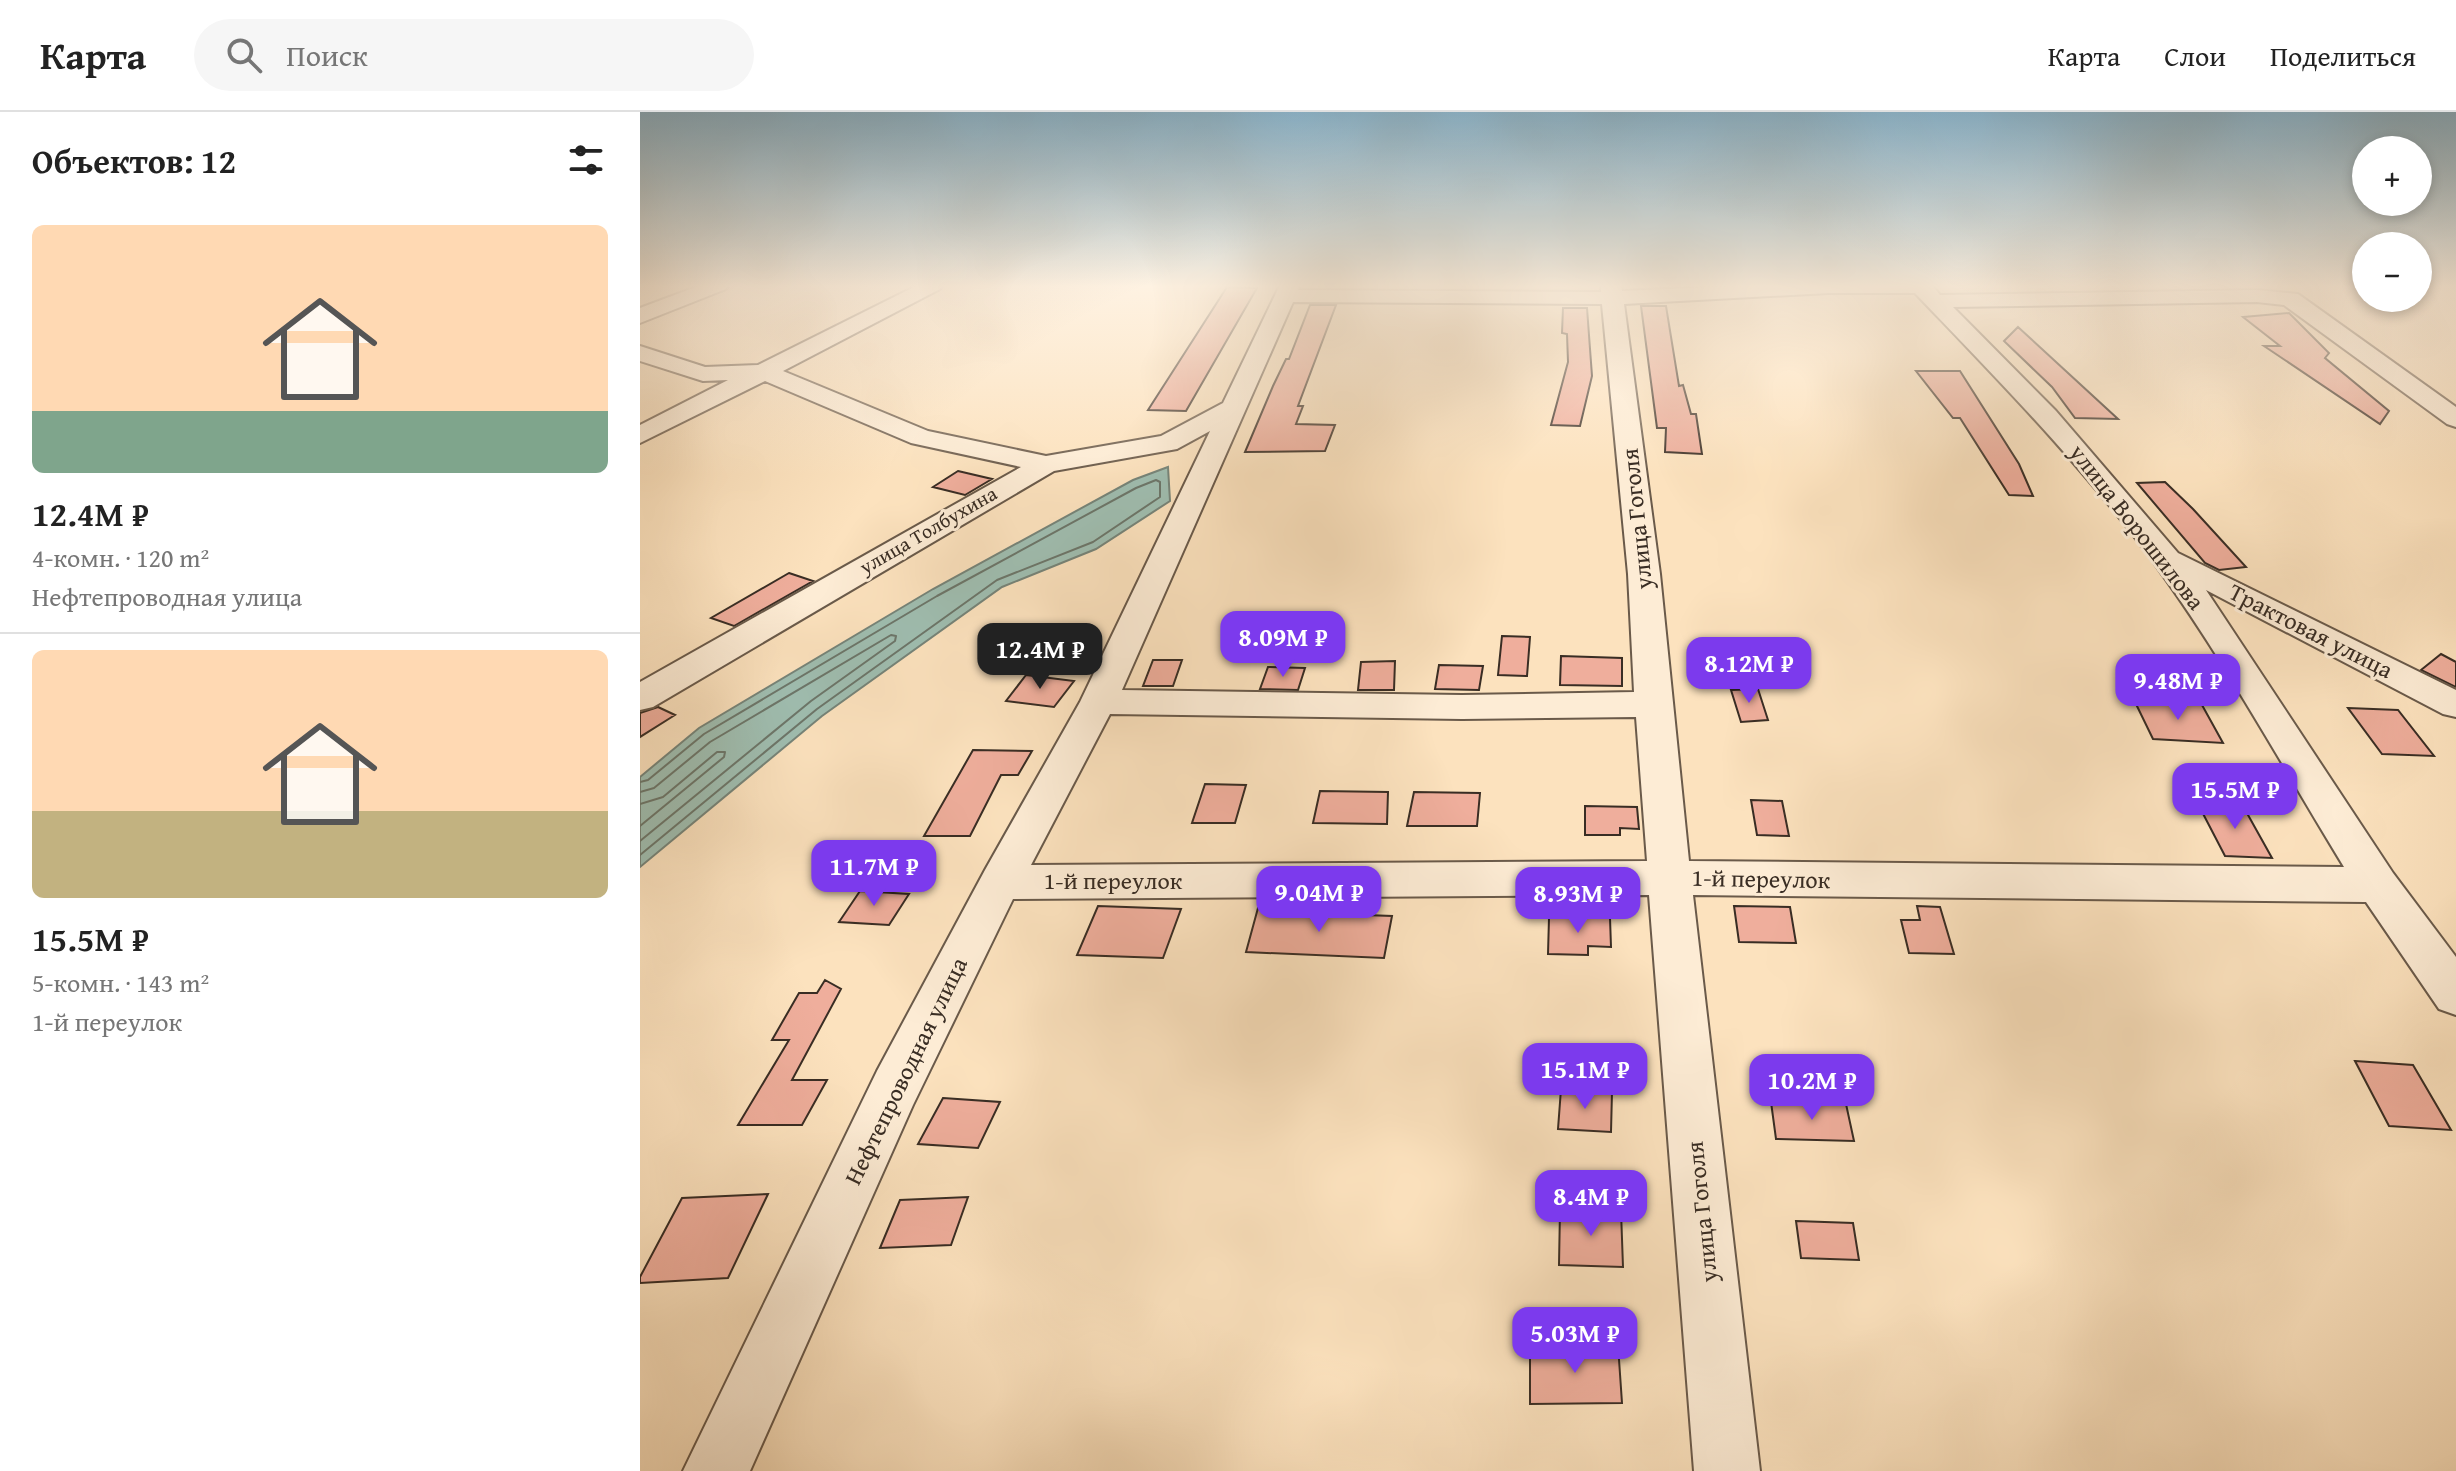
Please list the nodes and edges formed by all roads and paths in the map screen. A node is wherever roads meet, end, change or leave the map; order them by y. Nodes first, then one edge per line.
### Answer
1 (810, 348) edge
2 (1261, 348) edge
3 (1618, 348) edge
4 (1982, 348) edge
5 (2360, 348) edge
6 (640, 353) edge
7 (764, 372) junction
8 (1233, 408) junction
9 (2456, 419) edge
10 (640, 435) edge
11 (1046, 464) junction
12 (2166, 558) junction
13 (640, 698) edge
14 (1098, 702) junction
15 (1653, 704) junction
16 (2456, 705) edge
17 (1669, 878) junction
18 (1000, 882) junction
19 (2378, 885) junction
20 (2456, 994) edge
21 (716, 1471) edge
22 (1727, 1471) edge

1 - 7 street
2 - 8 street, Нефтепроводная улица
3 - 15 street, улица Гоголя
4 - 12 street, улица Ворошилова
5 - 9 street
6 - 7 street
7 - 10 street
7 - 11 street
8 - 11 street, улица Толбухина
8 - 14 street, Нефтепроводная улица
11 - 13 street, улица Толбухина
12 - 16 street, Трактовая улица
12 - 19 street, улица Ворошилова
14 - 15 street
14 - 18 street, Нефтепроводная улица
15 - 17 street, улица Гоголя
17 - 18 street, 1-й переулок
17 - 19 street, 1-й переулок
17 - 22 street, улица Гоголя
18 - 21 street, Нефтепроводная улица
19 - 20 street, улица Ворошилова

